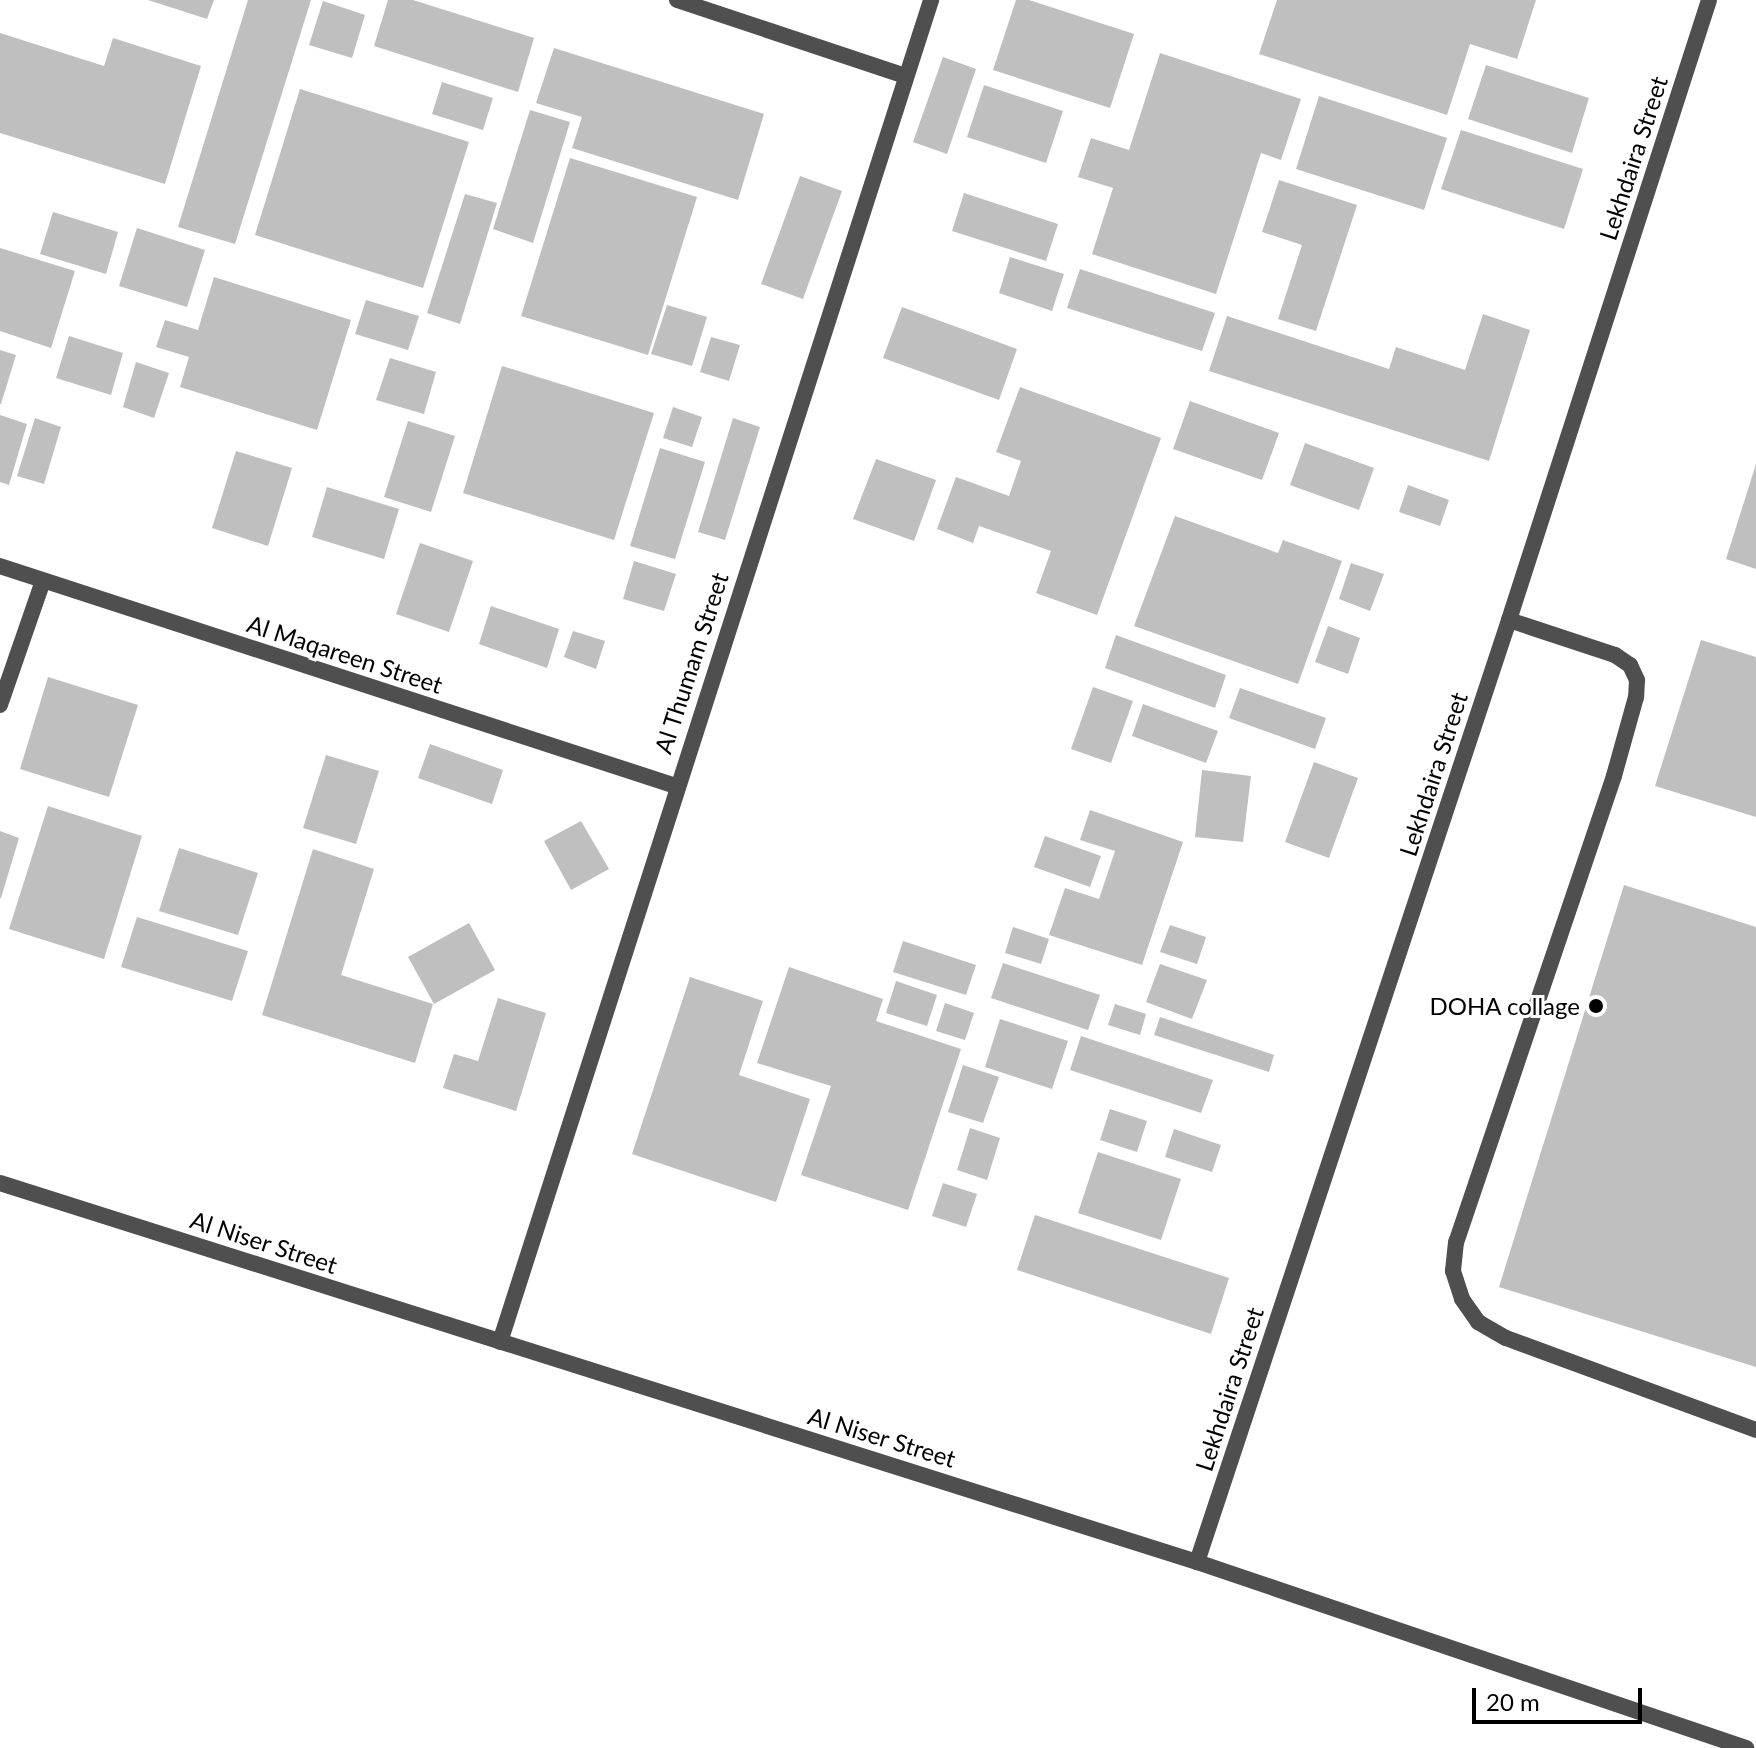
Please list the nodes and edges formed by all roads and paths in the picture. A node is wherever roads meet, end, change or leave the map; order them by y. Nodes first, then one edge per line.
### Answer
1 (677, 0) edge
2 (931, 0) edge
3 (1709, 0) edge
4 (906, 76) junction
5 (0, 566) edge
6 (43, 581) junction
7 (1509, 620) junction
8 (0, 705) edge
9 (676, 786) junction
10 (0, 1183) edge
11 (500, 1342) junction
12 (1756, 1430) edge
13 (1197, 1562) junction
14 (1746, 1748) edge

1 - 4 street
2 - 4 street, Al Thumam Street
3 - 7 street, Lekhdaira Street
4 - 9 street, Al Thumam Street
5 - 6 street, Al Maqareen Street
6 - 8 street
6 - 9 street, Al Maqareen Street
7 - 12 street
7 - 13 street, Lekhdaira Street
9 - 11 street, Al Thumam Street
10 - 11 street, Al Niser Street
11 - 13 street, Al Niser Street
13 - 14 street, Al Niser Street

